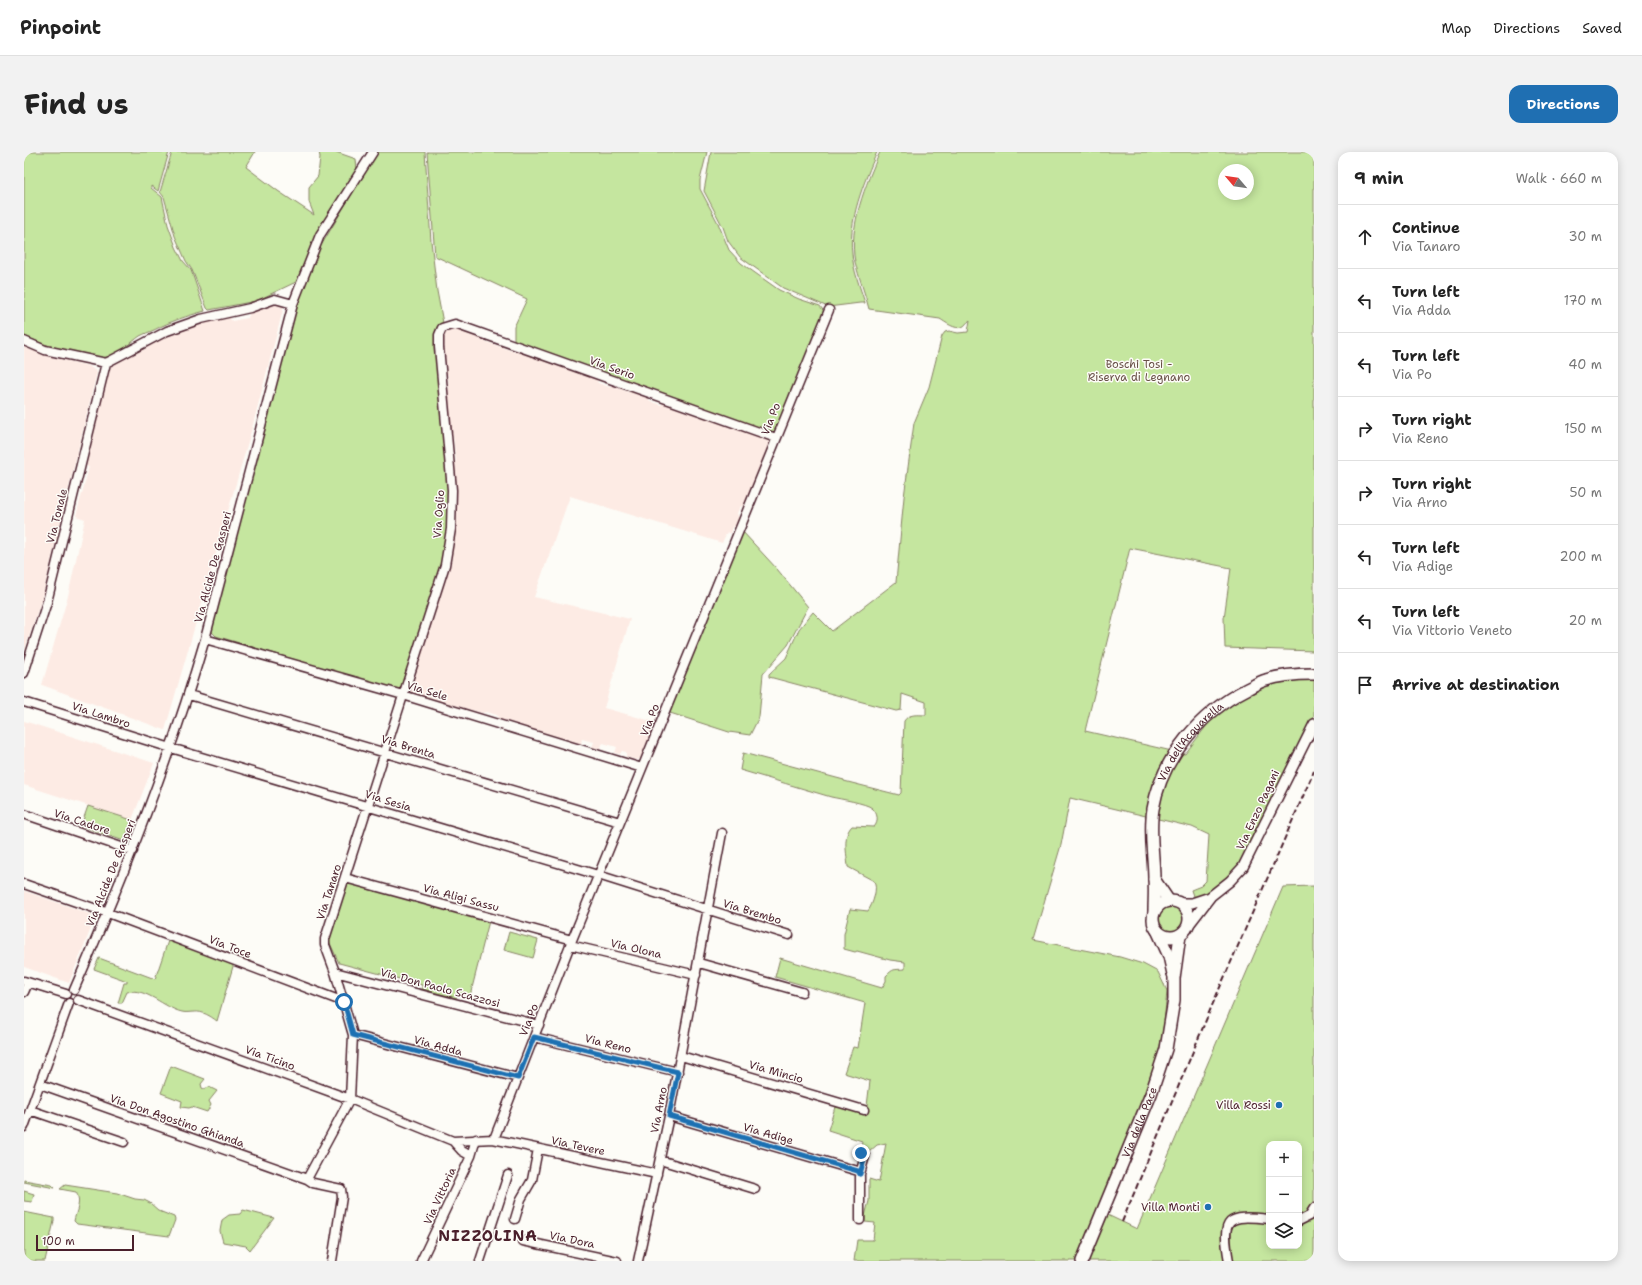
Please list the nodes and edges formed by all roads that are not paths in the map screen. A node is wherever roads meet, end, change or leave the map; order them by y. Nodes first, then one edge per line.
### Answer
1 (373, 152) edge
2 (293, 304) junction
3 (829, 310) dead end
4 (442, 328) joint
5 (24, 341) edge
6 (106, 363) junction
7 (776, 438) junction
8 (205, 639) junction
9 (24, 673) edge
10 (1314, 674) edge
11 (189, 695) junction
12 (403, 695) junction
13 (24, 702) edge
14 (1314, 724) edge
15 (171, 748) junction
16 (384, 752) junction
17 (642, 768) junction
18 (368, 806) junction
19 (24, 814) edge
20 (620, 822) junction
21 (722, 833) dead end
22 (133, 851) junction
23 (598, 875) junction
24 (345, 878) junction
25 (1154, 879) junction
26 (24, 884) edge
27 (1211, 896) junction
28 (1169, 901) junction
29 (1180, 904) junction
30 (709, 910) junction
31 (1154, 912) junction
32 (108, 914) junction
33 (1157, 930) junction
34 (1184, 931) junction
35 (789, 935) dead end
36 (571, 942) junction
37 (699, 962) junction
38 (335, 972) junction
39 (696, 975) junction
40 (1174, 978) junction
41 (26, 982) edge
42 (74, 990) junction
43 (24, 992) edge
44 (802, 992) dead end
45 (66, 994) junction
46 (78, 1000) junction
47 (344, 1002) junction
48 (69, 1003) junction
49 (538, 1025) junction
50 (353, 1035) junction
51 (534, 1037) junction
52 (681, 1056) junction
53 (678, 1072) junction
54 (518, 1078) junction
55 (40, 1084) junction
56 (350, 1099) junction
57 (30, 1110) junction
58 (864, 1110) dead end
59 (669, 1116) junction
60 (24, 1127) edge
61 (476, 1139) junction
62 (494, 1139) junction
63 (467, 1140) junction
64 (452, 1141) junction
65 (124, 1142) dead end
66 (538, 1149) junction
67 (462, 1152) junction
68 (861, 1153) dead end
69 (471, 1156) junction
70 (660, 1160) junction
71 (657, 1174) junction
72 (860, 1174) junction
73 (508, 1175) dead end
74 (307, 1179) junction
75 (755, 1189) dead end
76 (1314, 1208) edge
77 (515, 1219) dead end
78 (1266, 1219) edge
79 (860, 1220) dead end
80 (1302, 1220) edge
81 (523, 1241) dead end
82 (332, 1261) edge
83 (422, 1261) edge
84 (480, 1261) edge
85 (617, 1261) edge
86 (638, 1261) edge
87 (1082, 1261) edge
88 (1229, 1261) edge

1 - 2 street, Via Alcide De Gasperi
2 - 6 street
2 - 8 street, Via Alcide De Gasperi
3 - 7 street, Via Po
4 - 7 street, Via Serio
4 - 12 street, Via Oglio
5 - 6 street
6 - 9 street, Via Tonale
7 - 17 street, Via Po
8 - 11 street, Via Alcide De Gasperi
8 - 12 street, Via Sele
10 - 25 main road, Via dell'Acquarella
11 - 15 street, Via Alcide De Gasperi
11 - 16 street, Via Brenta
12 - 16 street, Via Tanaro
12 - 17 street, Via Sele
13 - 15 street, Via Lambro
14 - 27 street, Via Enzo Pagani
15 - 18 street, Via Sesia
15 - 22 street, Via Alcide De Gasperi
16 - 18 street, Via Tanaro
16 - 20 street, Via Brenta
17 - 20 street, Via Po
18 - 23 street, Via Sesia
18 - 24 street, Via Tanaro
19 - 22 street, Via Cadore
20 - 23 street, Via Po
21 - 30 street, Via Arno
22 - 32 street, Via Alcide De Gasperi
23 - 30 street, Via Sesia
23 - 36 street, Via Po
24 - 36 street, Via Aligi Sassu
24 - 38 street, Via Tanaro
25 - 28 main road
25 - 31 main road, Via dell'Acquarella
26 - 32 street, Via Toce
27 - 29 street, Via Enzo Pagani
27 - 34 street, Via Enzo Pagani
28 - 29 main road
28 - 31 main road
29 - 34 main road
30 - 35 street, Via Brembo
30 - 37 street, Via Arno
31 - 33 main road
32 - 42 street, Via Alcide De Gasperi
32 - 47 street, Via Toce
33 - 34 main road
33 - 40 main road, Via della Pace
34 - 40 main road, Via della Pace
36 - 39 street, Via Olona
36 - 49 street, Via Po
37 - 39 street, Via Arno
37 - 44 street
38 - 47 street, Via Tanaro
38 - 49 street, Via Don Paolo Scazzosi
39 - 52 street, Via Arno
40 - 87 main road, Via della Pace
41 - 43 street
41 - 45 street
42 - 45 street
42 - 46 street
45 - 48 street
46 - 48 street
46 - 56 street, Via Ticino
47 - 50 street, Via Tanaro
48 - 55 street
49 - 51 street, Via Po
50 - 54 street, Via Adda
50 - 56 street, Via Tanaro
51 - 53 street, Via Reno
51 - 54 street, Via Po
52 - 53 street, Via Arno
52 - 58 street, Via Mincio
53 - 59 street, Via Arno
54 - 62 street, Via Po
55 - 57 street
55 - 74 street, Via Don Agostino Ghianda
56 - 64 street, Via Ticino
56 - 74 street
57 - 60 street
57 - 65 street
59 - 70 street, Via Arno
59 - 72 street, Via Adige
61 - 62 street, Via Tevere
61 - 63 street, Via Tevere
61 - 69 street, Via Vittoria
62 - 66 street, Via Tevere
63 - 64 street, Via Tevere
63 - 67 street
64 - 67 street
66 - 71 street, Via Tevere
66 - 77 street
67 - 69 street
68 - 72 street
69 - 83 street, Via Vittoria
70 - 71 street, Via Arno
70 - 75 street
71 - 86 street, Via Arno
72 - 79 street
73 - 84 street
74 - 82 street, Via Don Agostino Ghianda
76 - 80 street
78 - 88 street
81 - 85 street, Via Dora

